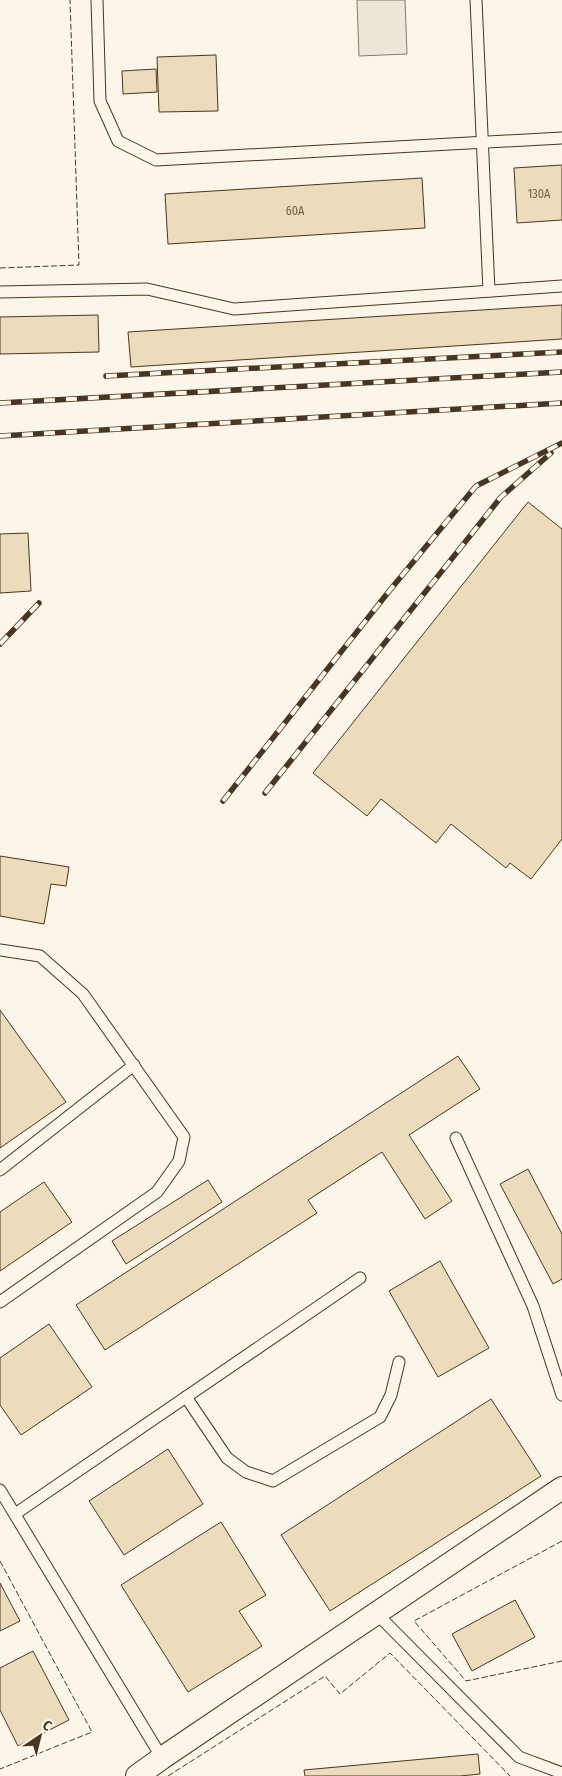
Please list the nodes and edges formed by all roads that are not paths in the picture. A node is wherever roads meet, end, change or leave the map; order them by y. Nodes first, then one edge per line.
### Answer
1 (96, 0) edge
2 (476, 0) edge
3 (562, 138) edge
4 (481, 142) junction
5 (562, 286) edge
6 (489, 291) junction
7 (0, 292) edge
8 (0, 950) edge
9 (134, 1065) junction
10 (456, 1138) dead end
11 (0, 1170) edge
12 (360, 1278) dead end
13 (0, 1302) edge
14 (399, 1362) dead end
15 (562, 1395) edge
16 (186, 1397) junction
17 (562, 1488) edge
18 (0, 1490) edge
19 (15, 1514) junction
20 (376, 1613) junction
21 (162, 1758) junction
22 (562, 1774) edge
23 (137, 1776) edge

1 - 4 lane
2 - 4 lane
3 - 4 lane
4 - 6 lane
5 - 6 lane
6 - 7 lane
8 - 9 lane
9 - 11 lane
9 - 13 lane
10 - 15 lane
12 - 16 lane
14 - 16 lane
16 - 19 lane
17 - 20 street
18 - 19 lane
19 - 21 lane
20 - 21 street
20 - 22 lane
21 - 23 street

